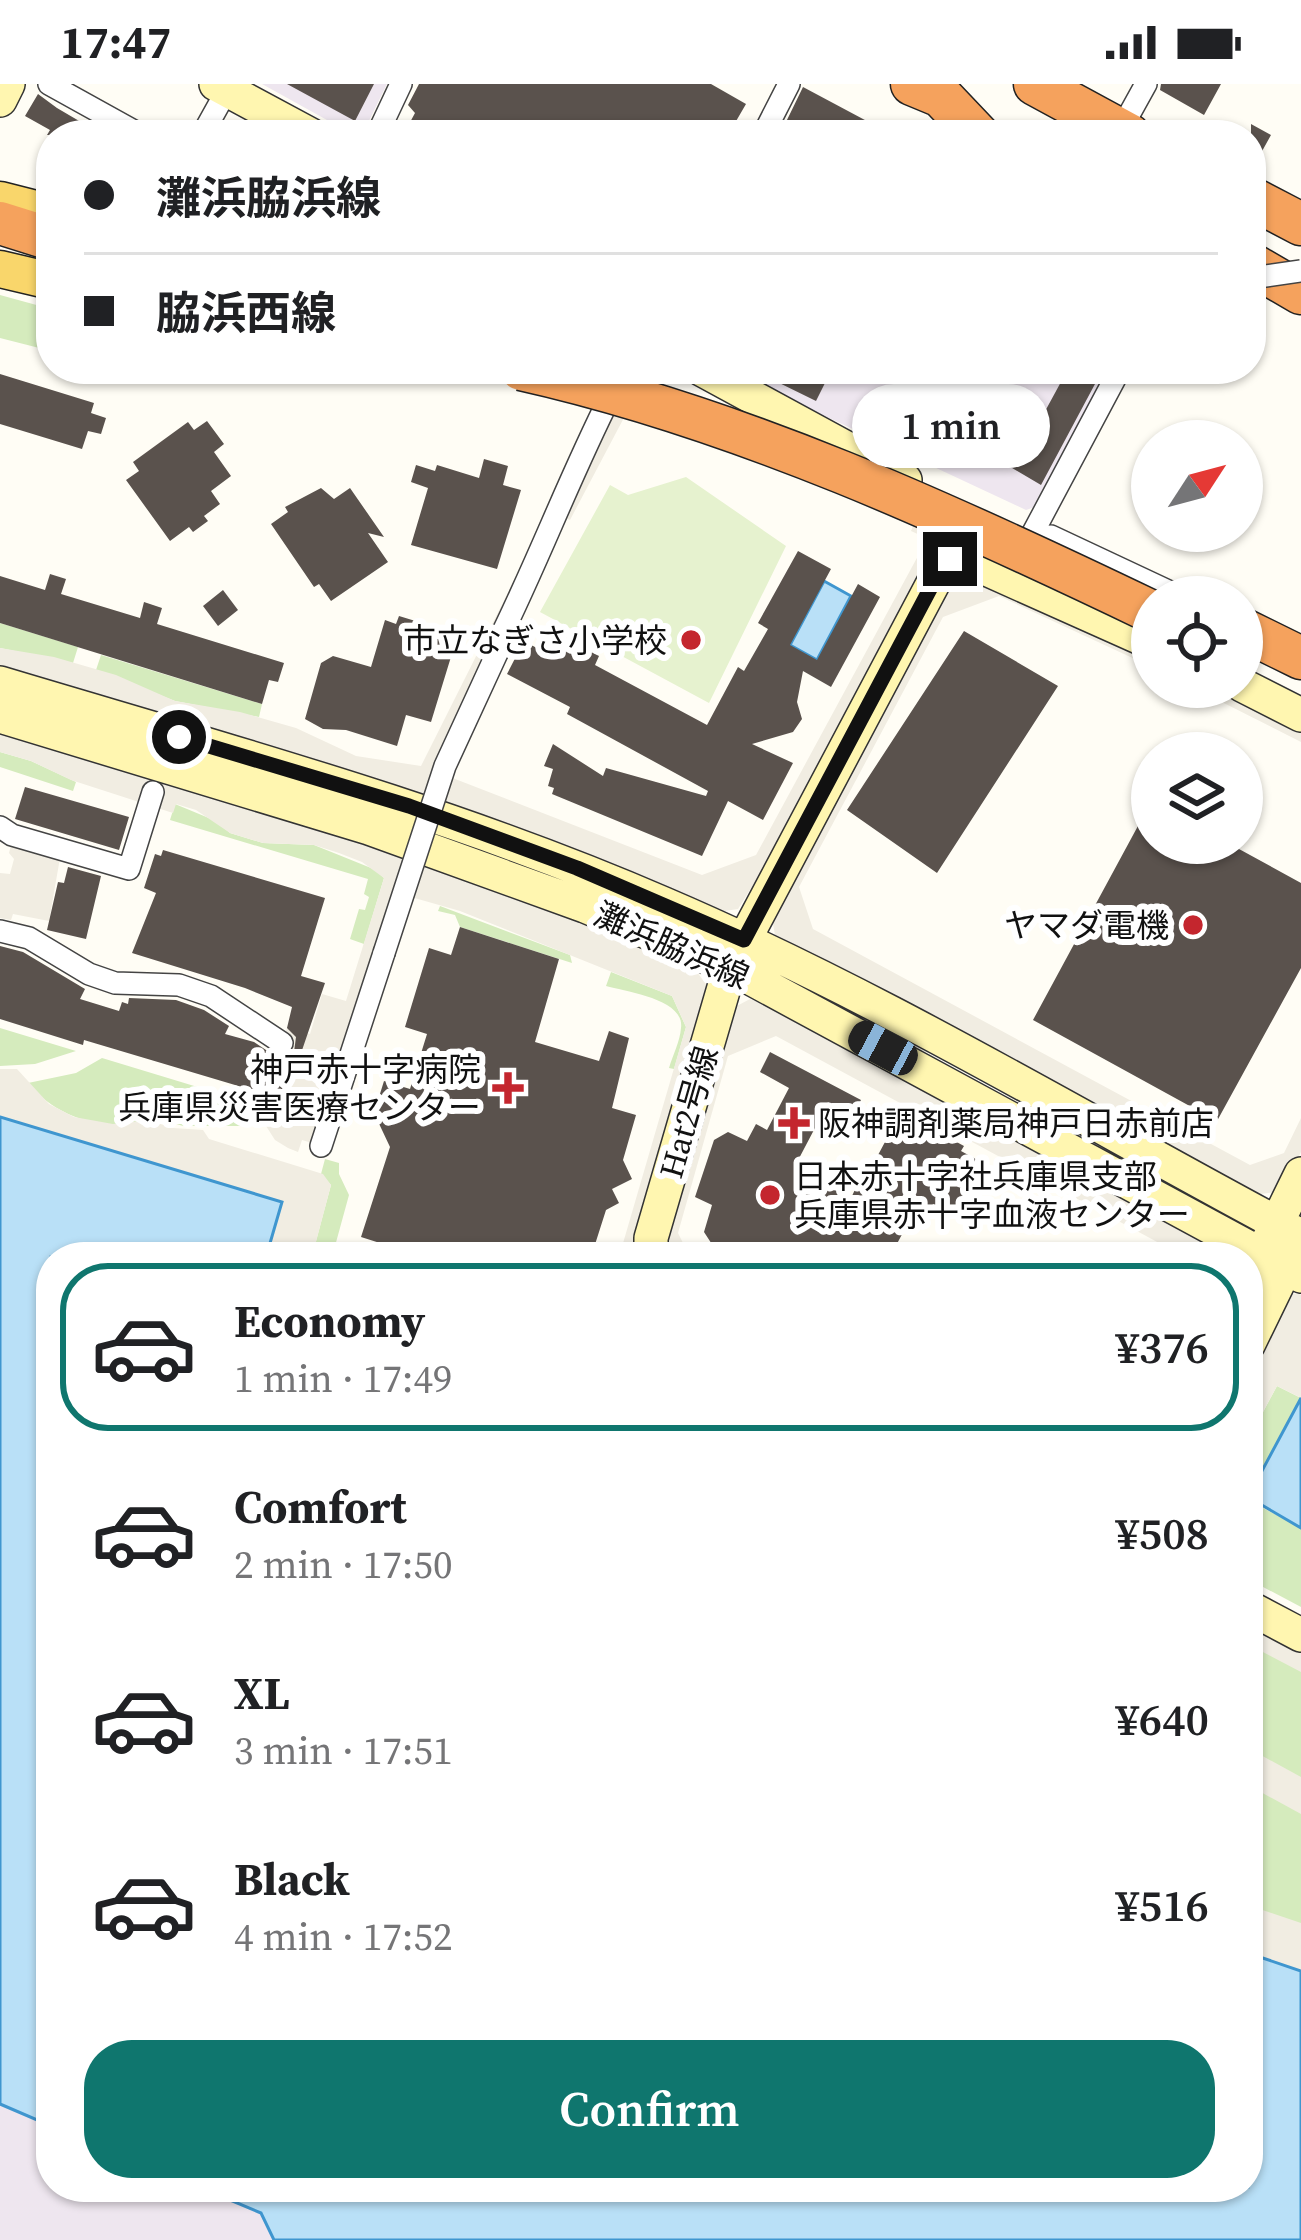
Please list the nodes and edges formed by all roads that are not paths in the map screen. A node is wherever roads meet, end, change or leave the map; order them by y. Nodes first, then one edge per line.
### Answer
1 (8, 84) edge
2 (49, 84) edge
3 (401, 84) edge
4 (776, 84) edge
5 (789, 84) edge
6 (912, 84) edge
7 (1035, 84) edge
8 (1146, 84) edge
9 (221, 87) edge
10 (0, 100) edge
11 (114, 120) edge
12 (208, 120) edge
13 (283, 120) edge
14 (384, 120) edge
15 (758, 120) edge
16 (771, 120) edge
17 (964, 120) edge
18 (1101, 120) edge
19 (1131, 120) edge
20 (0, 200) edge
21 (36, 209) edge
22 (0, 223) edge
23 (36, 234) edge
24 (0, 248) edge
25 (36, 259) edge
26 (0, 269) edge
27 (1301, 271) edge
28 (1266, 273) edge
29 (1266, 276) edge
30 (36, 277) edge
31 (1301, 293) edge
32 (584, 384) edge
33 (618, 384) edge
34 (729, 384) edge
35 (1112, 384) edge
36 (566, 518) dead end
37 (914, 524) dead end
38 (1028, 542) junction
39 (1133, 576) edge
40 (1135, 576) edge
41 (1131, 589) edge
42 (1131, 601) edge
43 (1131, 633) edge
44 (1263, 639) edge
45 (1263, 651) edge
46 (498, 652) junction
47 (1301, 658) edge
48 (1263, 664) edge
49 (0, 683) edge
50 (1301, 683) edge
51 (1263, 696) edge
52 (1301, 715) edge
53 (0, 716) edge
54 (153, 792) dead end
55 (0, 827) edge
56 (0, 932) edge
57 (737, 954) junction
58 (282, 1043) dead end
59 (321, 1145) dead end
60 (1301, 1174) edge
61 (1289, 1230) edge
62 (651, 1242) edge
63 (1226, 1242) edge
64 (1274, 1270) edge
65 (1263, 1302) edge
66 (1263, 1615) edge
67 (1301, 1635) edge

1 - 10 street
2 - 11 street
3 - 14 street
4 - 15 street
5 - 16 street
6 - 17 highway
7 - 18 highway
8 - 19 street
9 - 12 street
9 - 13 street
20 - 21 main road
22 - 23 highway
24 - 25 highway
26 - 30 main road
27 - 29 street, bridge
28 - 31 highway
32 - 42 highway, bridge
33 - 37 street, bridge
33 - 39 highway
33 - 46 street
34 - 38 street
35 - 38 street
36 - 46 street
38 - 40 street
38 - 41 street
43 - 57 street, Hat2号線
44 - 47 highway
45 - 47 street
46 - 59 street, bridge
48 - 50 highway
49 - 57 street, 灘浜脇浜線
51 - 52 street
53 - 57 street, 灘浜脇浜線
54 - 55 street
56 - 58 street
57 - 61 street, 灘浜脇浜線
57 - 62 street, Hat2号線
57 - 63 street, 灘浜脇浜線
60 - 61 street
61 - 64 street
64 - 65 street
66 - 67 street

